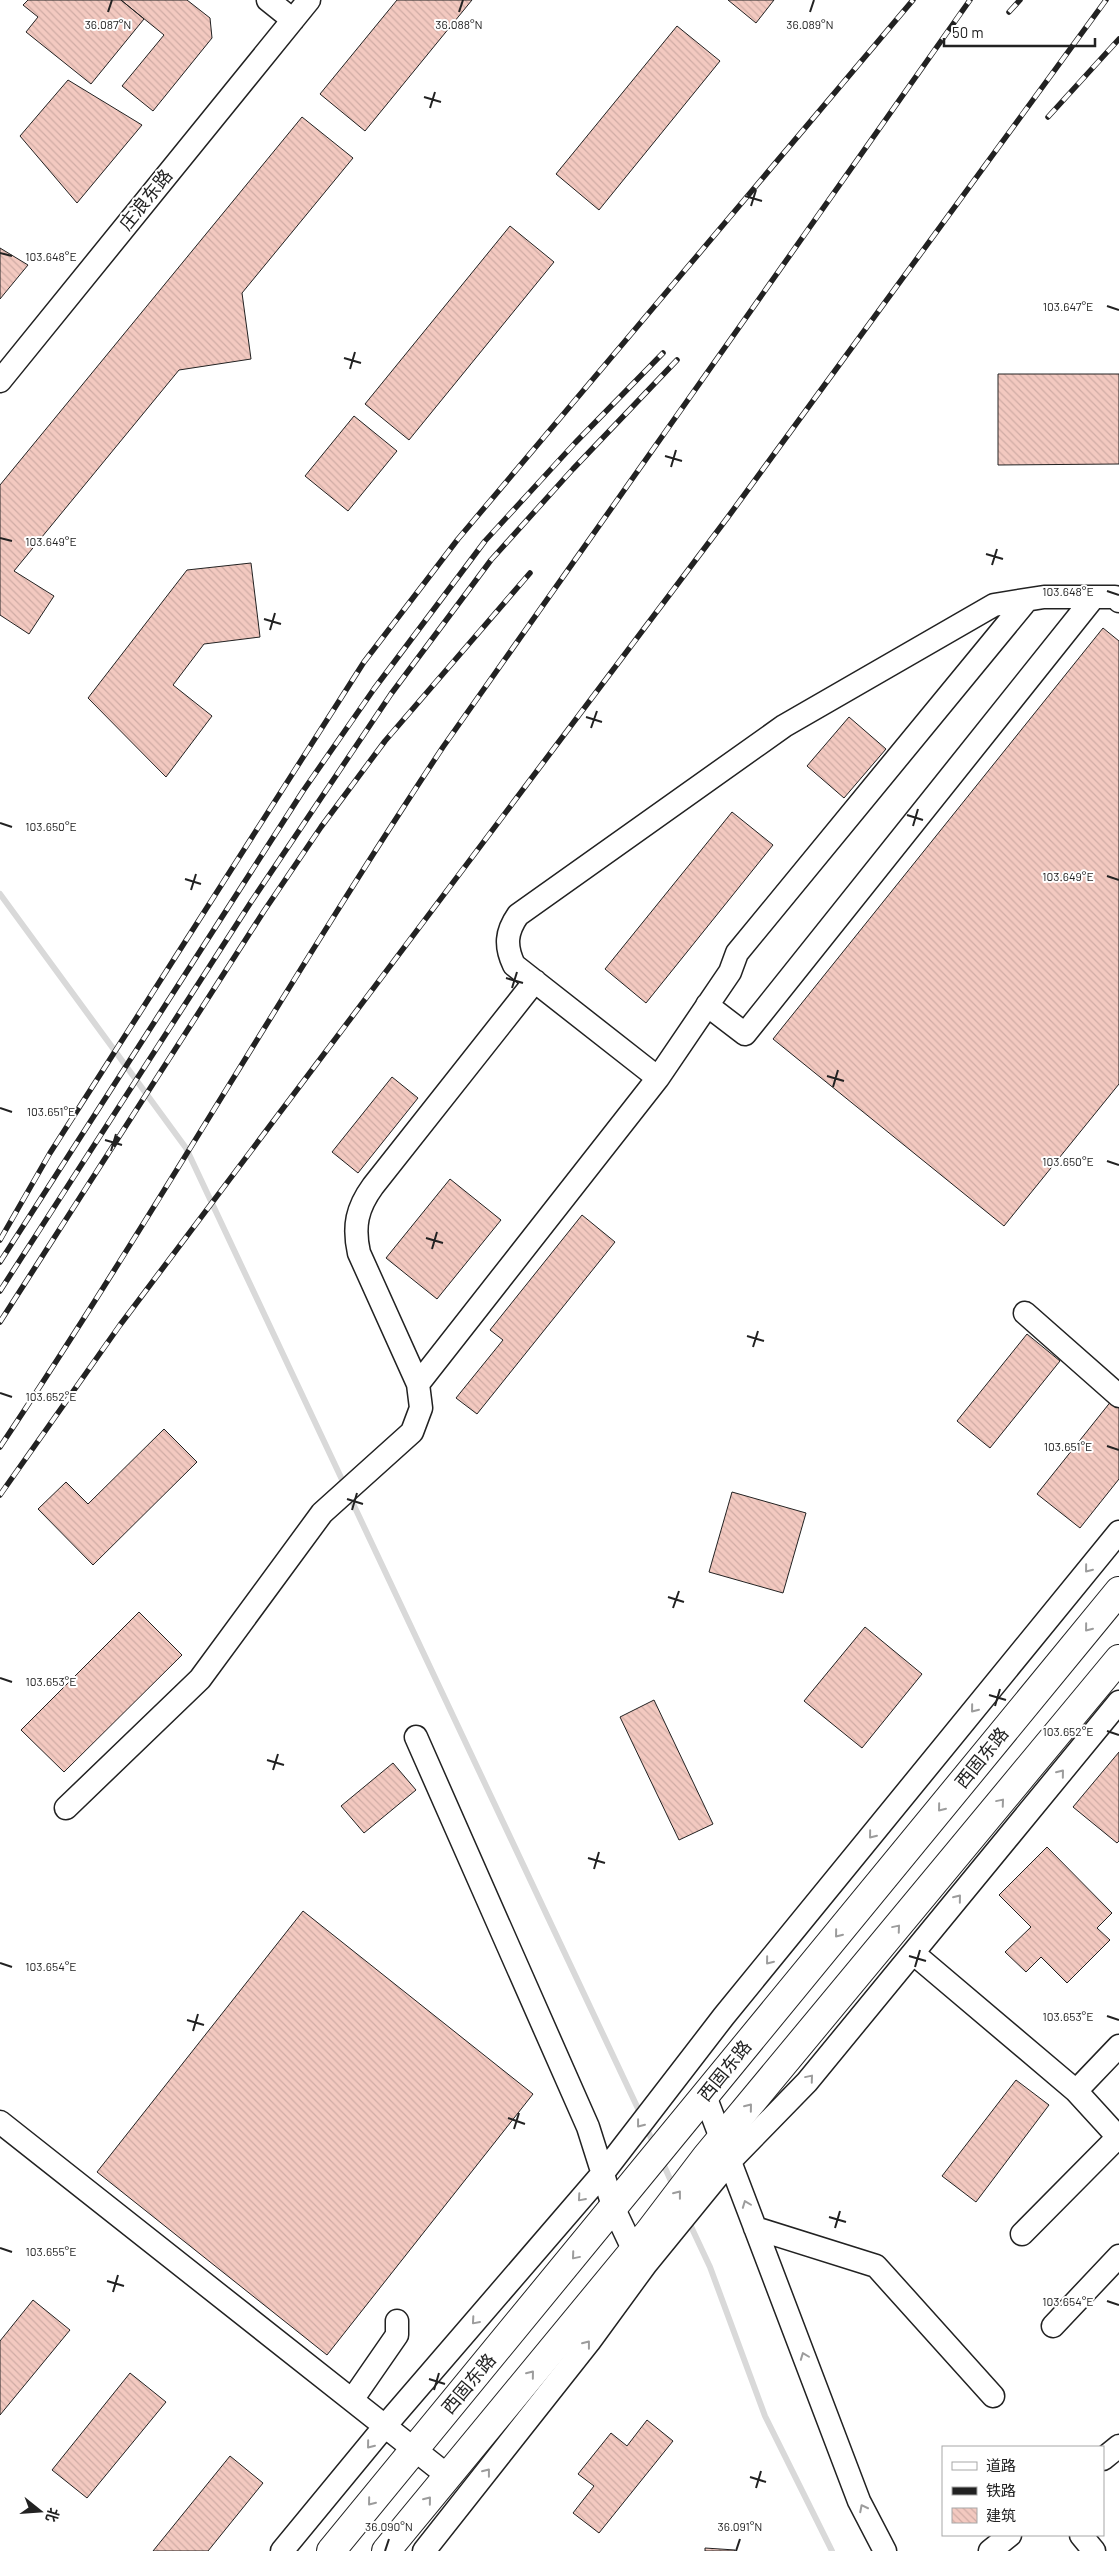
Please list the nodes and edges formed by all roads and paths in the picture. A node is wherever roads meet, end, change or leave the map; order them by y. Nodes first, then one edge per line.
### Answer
1 (268, 0) edge
2 (310, 0) edge
3 (293, 20) junction
4 (0, 381) edge
5 (1112, 598) edge
6 (1027, 600) junction
7 (535, 981) junction
8 (707, 1005) junction
9 (658, 1078) junction
10 (1025, 1313) dead end
11 (418, 1384) junction
12 (1119, 1396) edge
13 (1119, 1532) edge
14 (1119, 1590) edge
15 (1119, 1659) edge
16 (1119, 1702) edge
17 (416, 1737) dead end
18 (66, 1808) dead end
19 (913, 1953) junction
20 (1119, 2046) edge
21 (1076, 2092) junction
22 (705, 2096) junction
23 (0, 2122) edge
24 (1119, 2138) edge
25 (719, 2159) junction
26 (608, 2167) junction
27 (621, 2200) junction
28 (755, 2228) junction
29 (1022, 2234) dead end
30 (647, 2243) junction
31 (1119, 2256) edge
32 (397, 2321) dead end
33 (1053, 2326) dead end
34 (993, 2396) dead end
35 (352, 2400) junction
36 (385, 2426) junction
37 (1119, 2446) edge
38 (414, 2449) junction
39 (1104, 2458) edge
40 (448, 2476) junction
41 (1009, 2536) edge
42 (1082, 2536) edge
43 (282, 2551) edge
44 (331, 2551) edge
45 (386, 2551) edge
46 (424, 2551) edge
47 (885, 2551) edge
48 (990, 2551) edge
49 (1094, 2551) edge

1 - 3 street
2 - 3 street, 庄浪东路
3 - 4 street, 庄浪东路
5 - 6 street
5 - 8 street
6 - 7 street
6 - 8 street
7 - 9 street
7 - 11 street
8 - 9 street
9 - 11 street
10 - 12 street
11 - 18 street
13 -> 26 street
14 -> 22 main road, 西固东路
25 -> 15 main road
19 -> 16 street
17 - 26 street
19 - 21 street
25 -> 19 street
20 - 21 street
21 - 24 street
22 - 25 street
22 - 27 main road, 西固东路
23 - 35 street
24 - 29 street
28 -> 25 street
30 -> 25 main road
26 - 27 street
26 -> 36 street
27 - 30 street
27 -> 38 main road, 西固东路
28 - 34 street
47 -> 28 street
40 -> 30 main road
46 -> 30 street
31 - 33 street
32 - 35 street
35 - 36 street
36 - 38 street
36 -> 43 street
37 - 39 street
38 - 40 street
38 -> 44 main road, 西固东路
45 -> 40 main road
41 - 48 street
42 - 49 street

